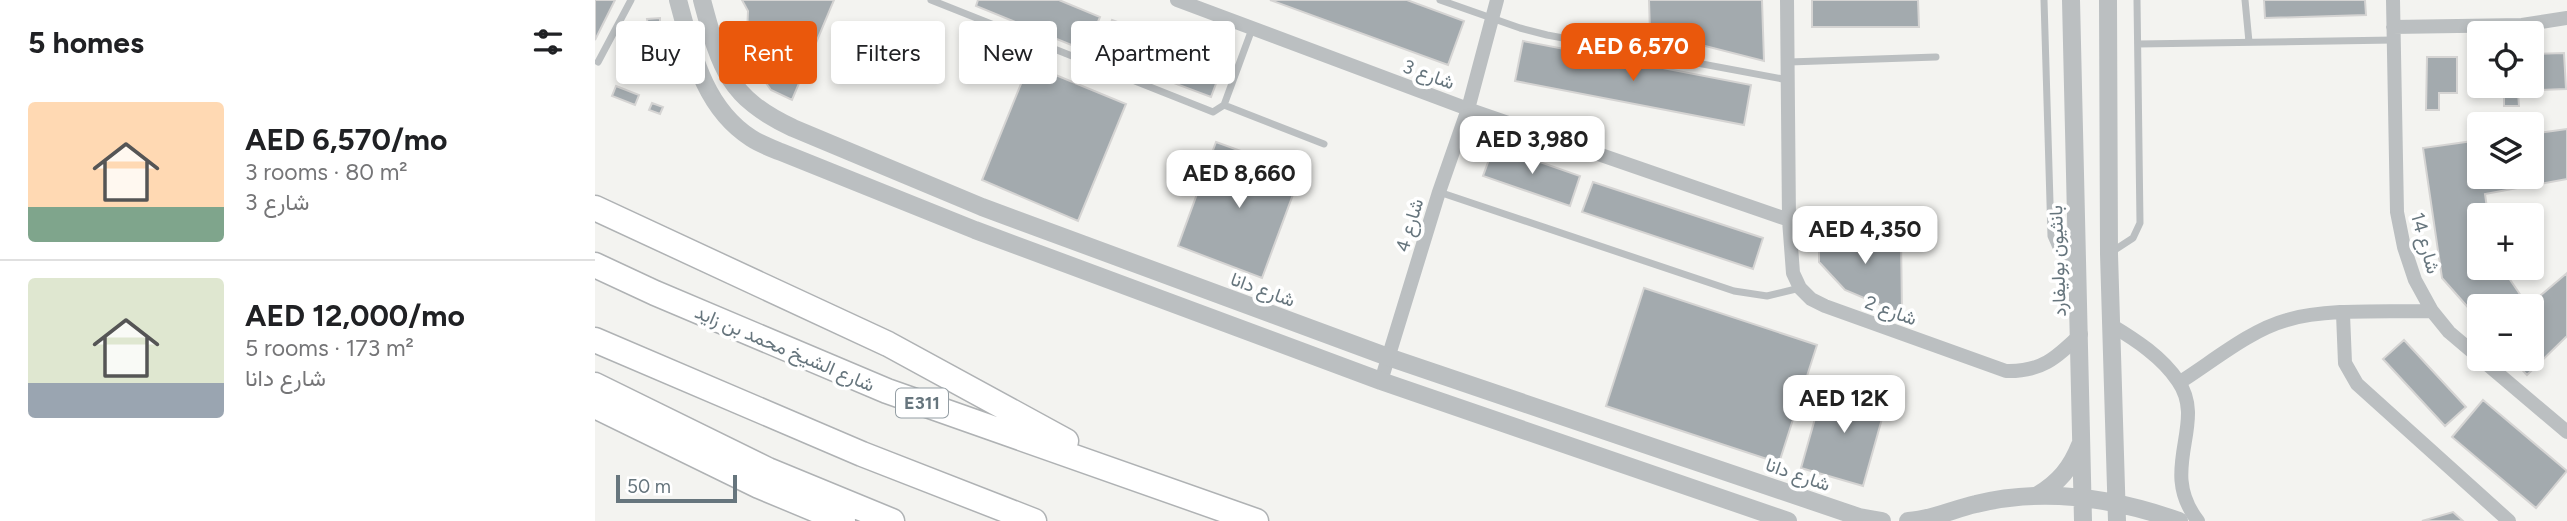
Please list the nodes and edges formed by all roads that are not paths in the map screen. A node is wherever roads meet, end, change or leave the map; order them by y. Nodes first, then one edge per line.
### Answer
1 (631, 0) edge
2 (678, 0) edge
3 (702, 0) edge
4 (931, 0) edge
5 (1440, 0) edge
6 (1497, 0) edge
7 (1787, 0) edge
8 (2044, 0) edge
9 (2071, 0) edge
10 (2108, 0) edge
11 (2137, 0) edge
12 (2245, 0) edge
13 (2393, 0) edge
14 (1183, 1) edge
15 (2567, 18) edge
16 (1492, 19) junction
17 (1252, 29) junction
18 (2393, 33) junction
19 (2249, 41) junction
20 (2138, 44) junction
21 (1936, 57) dead end
22 (597, 62) dead end
23 (1789, 62) junction
24 (1788, 80) junction
25 (1224, 105) junction
26 (1468, 109) junction
27 (1324, 144) dead end
28 (1439, 192) junction
29 (595, 208) edge
30 (1789, 220) junction
31 (2109, 254) junction
32 (2078, 264) junction
33 (595, 265) edge
34 (1800, 288) junction
35 (2432, 312) junction
36 (2343, 314) junction
37 (2112, 326) junction
38 (2081, 334) junction
39 (595, 340) edge
40 (1388, 357) junction
41 (1381, 381) junction
42 (2180, 382) junction
43 (595, 385) edge
44 (595, 406) edge
45 (2567, 432) edge
46 (2081, 442) junction
47 (1127, 475) junction
48 (2038, 495) junction
49 (2082, 497) junction
50 (2117, 502) junction
51 (843, 521) edge
52 (892, 521) edge
53 (1034, 521) edge
54 (1256, 521) edge
55 (1788, 521) edge
56 (1882, 521) edge
57 (1908, 521) edge
58 (2083, 521) edge
59 (2117, 521) edge
60 (2179, 521) edge
61 (2198, 521) edge
62 (2509, 521) edge

1 - 22 lane
2 - 41 street
3 - 40 street, شارع دانا
4 - 25 lane
5 - 16 lane
6 - 16 street, شارع 4
7 - 23 street
8 - 32 lane
9 - 32 street, بانثيون بوليفارد
10 - 31 street
11 - 20 lane
12 - 19 lane
13 - 18 street, شارع 14
14 - 17 street, شارع 3
15 - 18 street
16 - 24 lane
16 - 26 street, شارع 4
17 - 25 lane
17 - 26 street, شارع 3
18 - 19 lane
18 - 35 street, شارع 14
19 - 20 lane
20 - 31 lane
21 - 23 lane
23 - 24 street
24 - 30 street
25 - 27 lane
26 - 28 street, شارع 4
26 - 30 street, شارع 3
28 - 34 lane
28 - 40 street, شارع 4
29 - 47 highway
30 - 34 street
31 - 37 street
32 - 38 street, بانثيون بوليفارد
33 - 47 highway, شارع الشيخ محمد بن زايد / E311
34 - 38 street, شارع 2
35 - 36 street
35 - 45 street, شارع 14
36 - 42 street
36 - 62 street
37 - 42 street
37 - 50 street
38 - 46 street, بانثيون بوليفارد
39 - 53 highway
40 - 41 street, شارع 4
40 - 56 street, شارع دانا
41 - 55 street
42 - 61 street
43 - 52 highway
44 - 51 highway
46 - 48 street
46 - 49 street, بانثيون بوليفارد
47 - 54 highway, شارع الشيخ محمد بن زايد / E311
48 - 49 street
48 - 57 street
49 - 50 street
49 - 58 street, بانثيون بوليفارد
50 - 59 street
50 - 60 street

